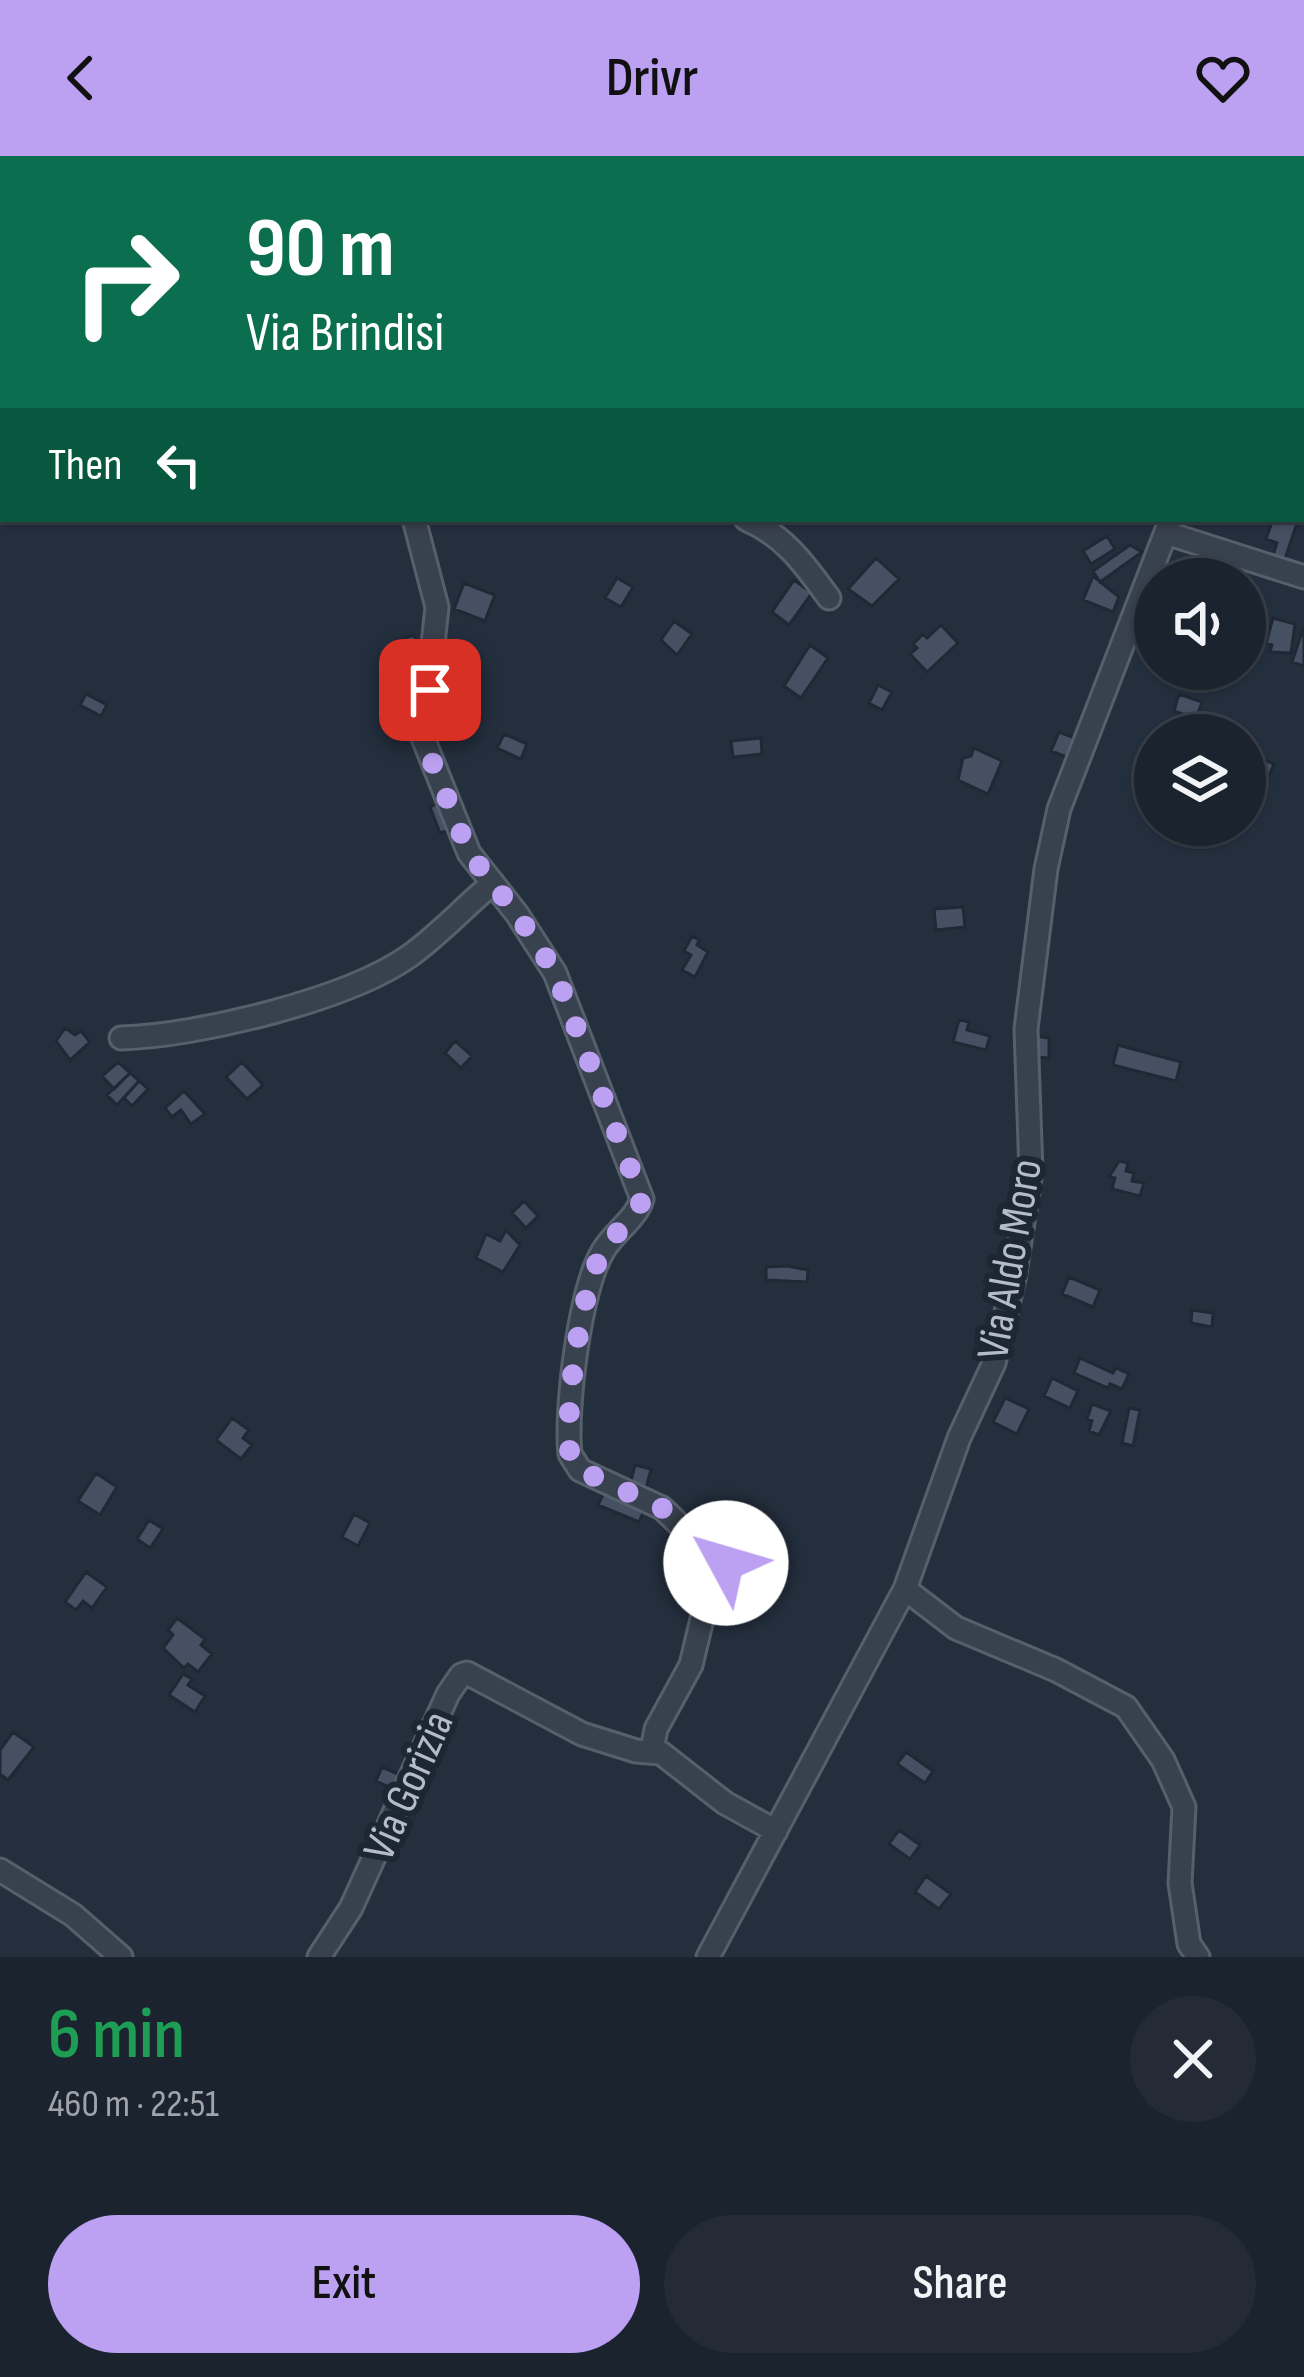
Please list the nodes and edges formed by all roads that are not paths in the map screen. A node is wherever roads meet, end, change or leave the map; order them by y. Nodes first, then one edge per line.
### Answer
1 (415, 522) edge
2 (752, 522) edge
3 (1168, 526) edge
4 (1304, 577) edge
5 (830, 598) dead end
6 (493, 883) junction
7 (121, 1038) dead end
8 (904, 1589) junction
9 (652, 1750) junction
10 (776, 1831) junction
11 (0, 1870) edge
12 (121, 1957) edge
13 (320, 1957) edge
14 (708, 1957) edge
15 (1198, 1957) edge

1 - 6 street
2 - 5 street
3 - 4 street
3 - 8 street, Via Aldo Moro
6 - 7 street
6 - 9 street
8 - 10 street, Via Aldo Moro
8 - 15 street
9 - 10 street, Via Gorizia
9 - 13 street, Via Gorizia
10 - 14 street, Via Aldo Moro
11 - 12 street

